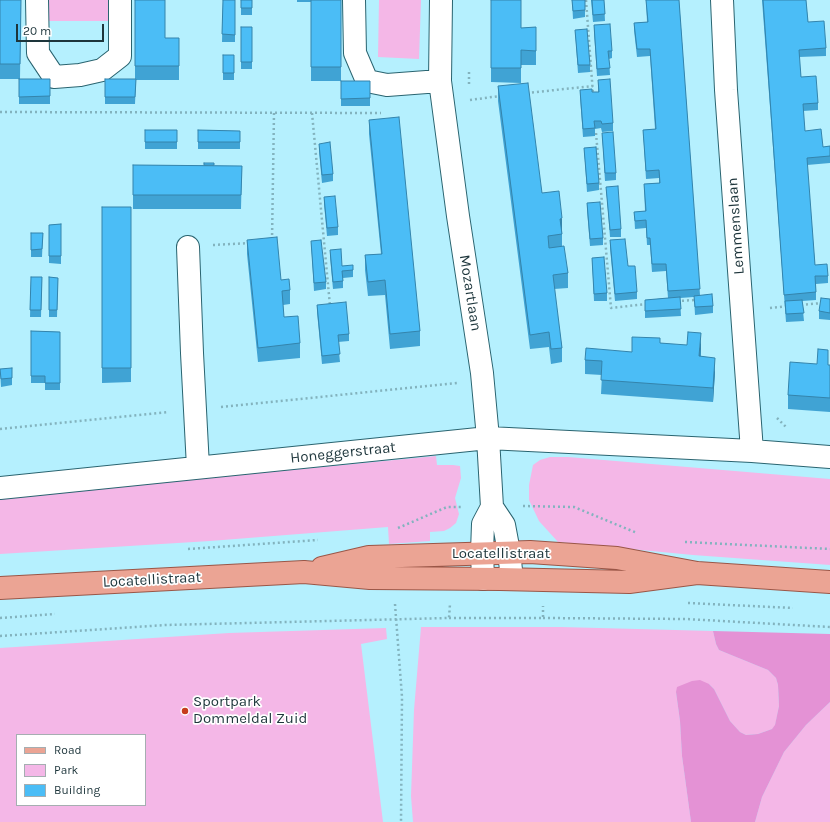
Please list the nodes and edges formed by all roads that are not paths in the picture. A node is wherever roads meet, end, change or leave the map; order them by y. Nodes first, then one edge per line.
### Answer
1 (37, 0) edge
2 (120, 0) edge
3 (354, 0) edge
4 (441, 0) edge
5 (722, 0) edge
6 (440, 81) junction
7 (188, 247) road end
8 (488, 438) junction
9 (752, 451) junction
10 (830, 457) edge
11 (198, 467) junction
12 (0, 488) edge
13 (492, 507) junction
14 (482, 552) junction
15 (509, 552) junction
16 (304, 572) junction
17 (697, 573) junction
18 (483, 579) junction
19 (512, 579) junction
20 (830, 582) edge
21 (0, 588) edge

1 - 2 street
3 - 6 street
4 - 6 street, Mozartlaan
5 - 9 street, Lemmenslaan
6 - 8 street, Mozartlaan
7 - 11 street
8 - 9 street
8 - 11 street, Honeggerstraat
8 - 13 street, Mozartlaan
9 - 10 street
11 - 12 street, Honeggerstraat
13 - 14 street
13 - 15 street
14 - 15 main road, Locatellistraat
14 - 16 main road, Locatellistraat
14 - 18 street
15 - 17 main road, Locatellistraat
15 - 19 street
16 - 18 main road, Locatellistraat
16 - 21 main road, Locatellistraat
17 - 19 main road, Locatellistraat
17 - 20 main road, Locatellistraat
18 - 19 main road, Locatellistraat

